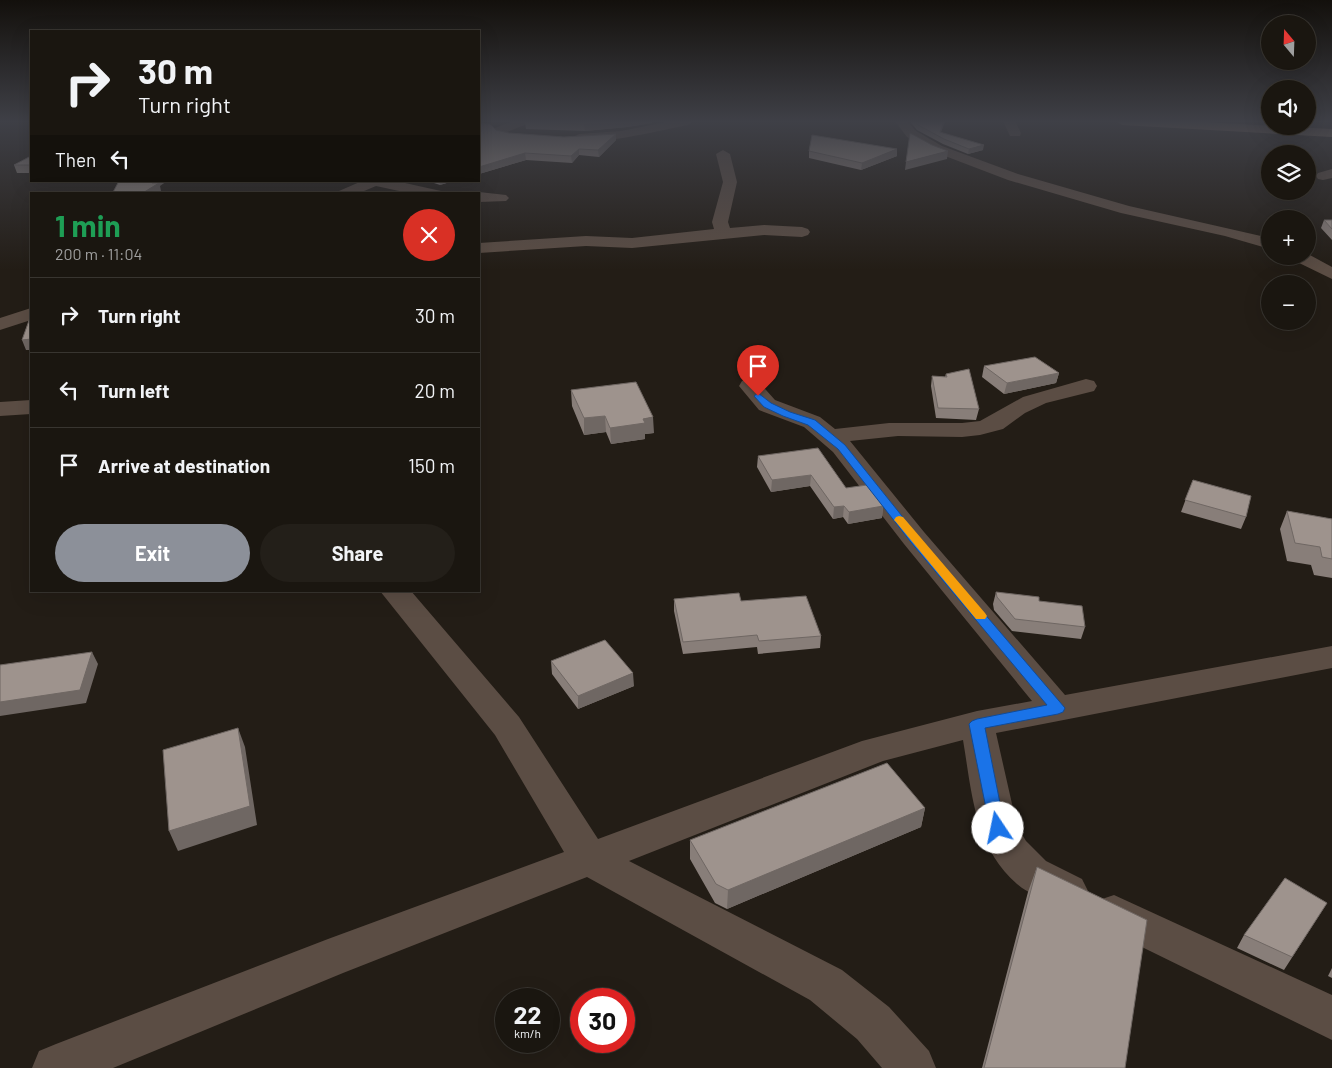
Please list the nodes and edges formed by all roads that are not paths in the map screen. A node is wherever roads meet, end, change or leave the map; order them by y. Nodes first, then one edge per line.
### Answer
1 (727, 171) edge
2 (990, 171) edge
3 (372, 182) edge
4 (379, 182) edge
5 (349, 192) edge
6 (426, 192) edge
7 (480, 197) edge
8 (501, 198) dead end
9 (802, 232) dead end
10 (726, 233) junction
11 (1261, 241) edge
12 (480, 248) edge
13 (1316, 265) edge
14 (1332, 274) edge
15 (30, 314) edge
16 (0, 324) edge
17 (750, 386) dead end
18 (1086, 386) dead end
19 (30, 407) edge
20 (0, 409) edge
21 (831, 437) junction
22 (395, 592) edge
23 (1332, 658) edge
24 (1058, 708) junction
25 (977, 724) junction
26 (589, 860) junction
27 (1332, 1018) edge
28 (56, 1068) edge
29 (912, 1068) edge

1 - 10 street
2 - 11 street
3 - 5 street
4 - 6 street
7 - 8 street
9 - 10 street
10 - 12 street
13 - 14 street
15 - 16 street
17 - 21 street
18 - 21 street
19 - 20 street
21 - 24 street
22 - 26 street
23 - 24 street
24 - 25 street
25 - 26 street
25 - 27 street
26 - 28 street
26 - 29 street

